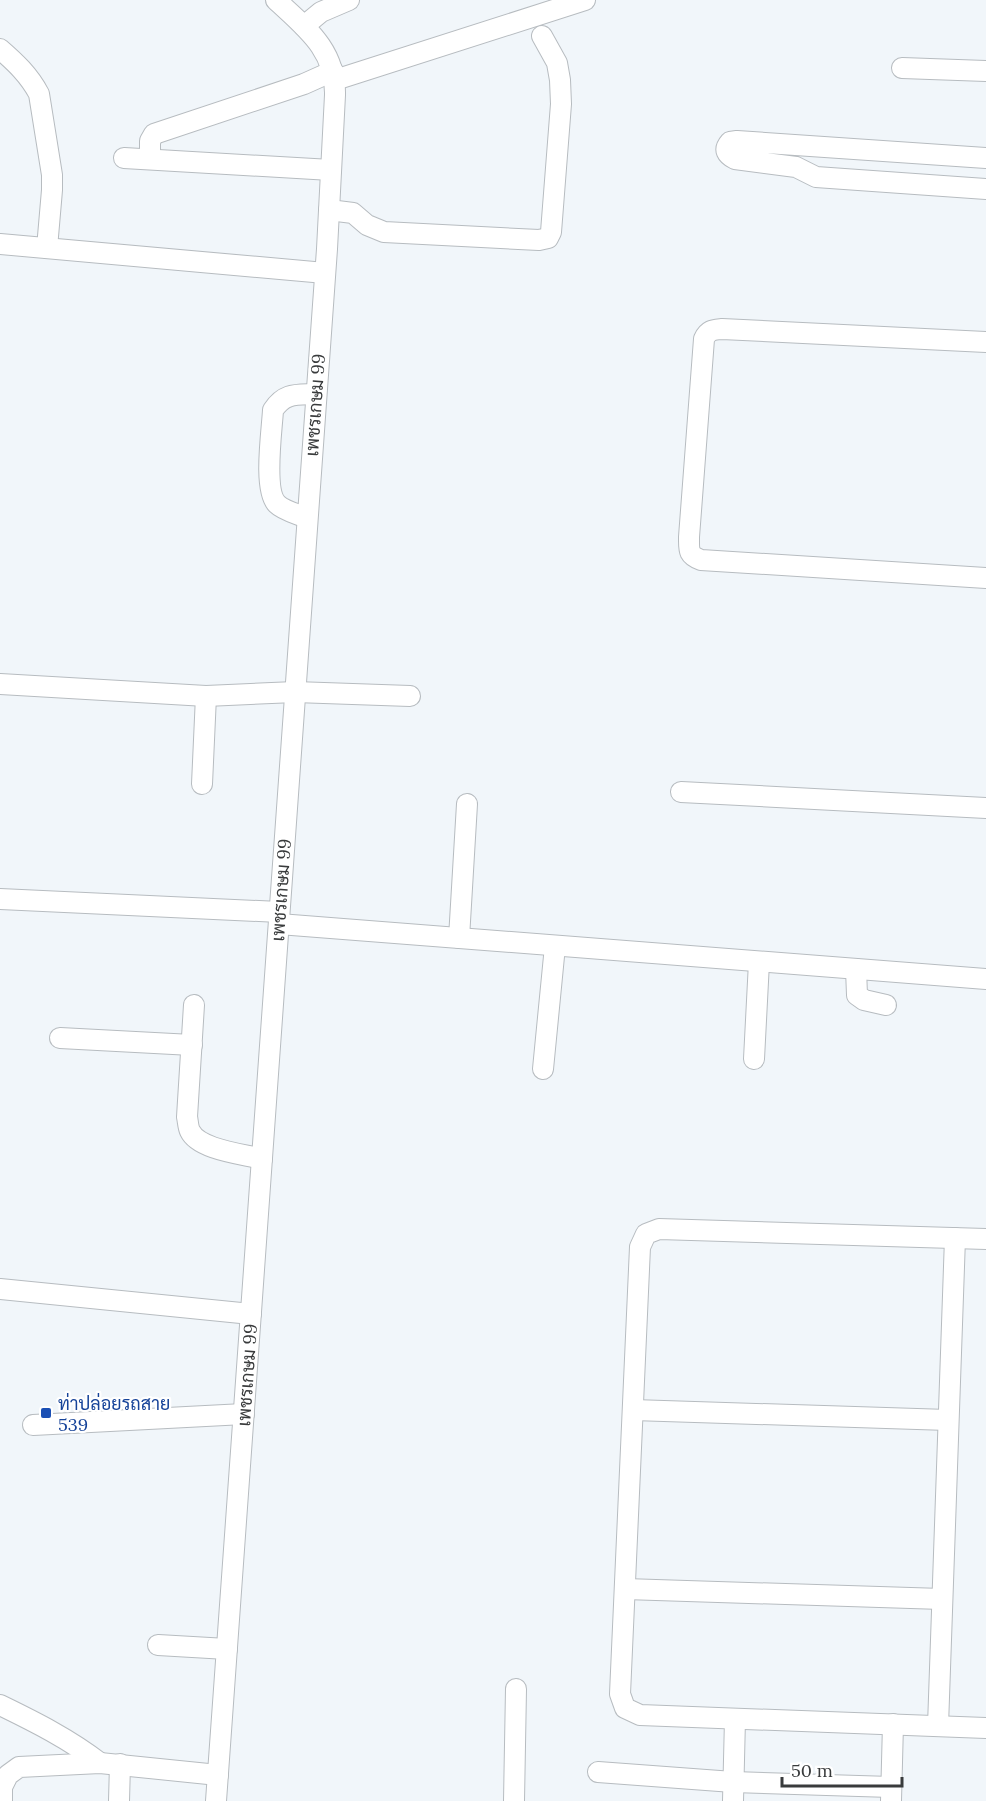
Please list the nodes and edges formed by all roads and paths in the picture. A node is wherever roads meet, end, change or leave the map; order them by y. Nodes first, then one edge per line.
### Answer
1 (276, 0) edge
2 (349, 0) edge
3 (585, 0) edge
4 (304, 26) junction
5 (542, 36) dead end
6 (0, 49) edge
7 (986, 64) edge
8 (902, 68) dead end
9 (986, 71) edge
10 (334, 76) junction
11 (124, 158) dead end
12 (986, 158) edge
13 (150, 159) junction
14 (331, 170) junction
15 (986, 189) edge
16 (329, 210) junction
17 (0, 244) edge
18 (47, 248) junction
19 (325, 273) junction
20 (986, 342) edge
21 (316, 394) junction
22 (307, 518) junction
23 (986, 578) edge
24 (0, 684) edge
25 (295, 692) junction
26 (206, 696) junction
27 (410, 696) dead end
28 (202, 784) dead end
29 (681, 792) dead end
30 (467, 804) dead end
31 (986, 808) edge
32 (0, 899) edge
33 (279, 918) junction
34 (459, 938) junction
35 (555, 946) junction
36 (759, 962) junction
37 (856, 969) junction
38 (986, 979) edge
39 (194, 1005) dead end
40 (886, 1005) dead end
41 (60, 1038) dead end
42 (192, 1045) junction
43 (754, 1059) dead end
44 (543, 1069) dead end
45 (262, 1159) junction
46 (955, 1238) junction
47 (986, 1239) edge
48 (0, 1289) edge
49 (251, 1314) junction
50 (633, 1410) junction
51 (244, 1414) junction
52 (948, 1420) junction
53 (33, 1425) dead end
54 (625, 1589) junction
55 (942, 1599) junction
56 (158, 1645) dead end
57 (227, 1649) junction
58 (516, 1689) dead end
59 (0, 1705) edge
60 (735, 1719) junction
61 (893, 1724) junction
62 (938, 1726) junction
63 (986, 1728) edge
64 (100, 1763) junction
65 (120, 1764) junction
66 (598, 1772) dead end
67 (218, 1775) junction
68 (733, 1791) edge
69 (891, 1794) edge
70 (2, 1801) edge
71 (119, 1801) edge
72 (216, 1801) edge
73 (514, 1801) edge

1 - 4 street, เพชรเกษม 99
2 - 4 street
3 - 10 street
4 - 10 street, เพชรเกษม 99
5 - 16 street
6 - 18 street
7 - 9 street
8 - 9 street
10 - 13 street
10 - 14 street, เพชรเกษม 99
11 - 13 street
12 - 15 street
13 - 14 street
14 - 16 street, เพชรเกษม 99
16 - 19 street, เพชรเกษม 99
17 - 18 street
18 - 19 street
19 - 21 street, เพชรเกษม 99
20 - 23 street
21 - 22 street, เพชรเกษม 99
21 - 22 street
22 - 25 street, เพชรเกษม 99
24 - 26 street
25 - 26 street
25 - 27 street
25 - 33 street, เพชรเกษม 99
26 - 28 street
29 - 31 street
30 - 34 street
32 - 33 street
33 - 34 street
33 - 45 street, เพชรเกษม 99
34 - 35 street
35 - 36 street
35 - 44 street
36 - 37 street
36 - 43 street
37 - 38 street
37 - 40 street
39 - 42 street
41 - 42 street
42 - 45 street
45 - 49 street, เพชรเกษม 99
46 - 47 street
46 - 50 street
46 - 52 street
48 - 49 street
49 - 51 street, เพชรเกษม 99
50 - 52 street
50 - 54 street
51 - 53 street
51 - 57 street, เพชรเกษม 99
52 - 55 street
54 - 55 street
54 - 60 street
55 - 62 street
56 - 57 street
57 - 67 street, เพชรเกษม 99
58 - 73 street
59 - 64 street
60 - 61 street
60 - 68 street
61 - 62 street
61 - 69 street
62 - 63 street
64 - 65 street
64 - 70 street
65 - 67 street
65 - 71 street
66 - 68 street
67 - 72 street, เพชรเกษม 99
68 - 69 street

